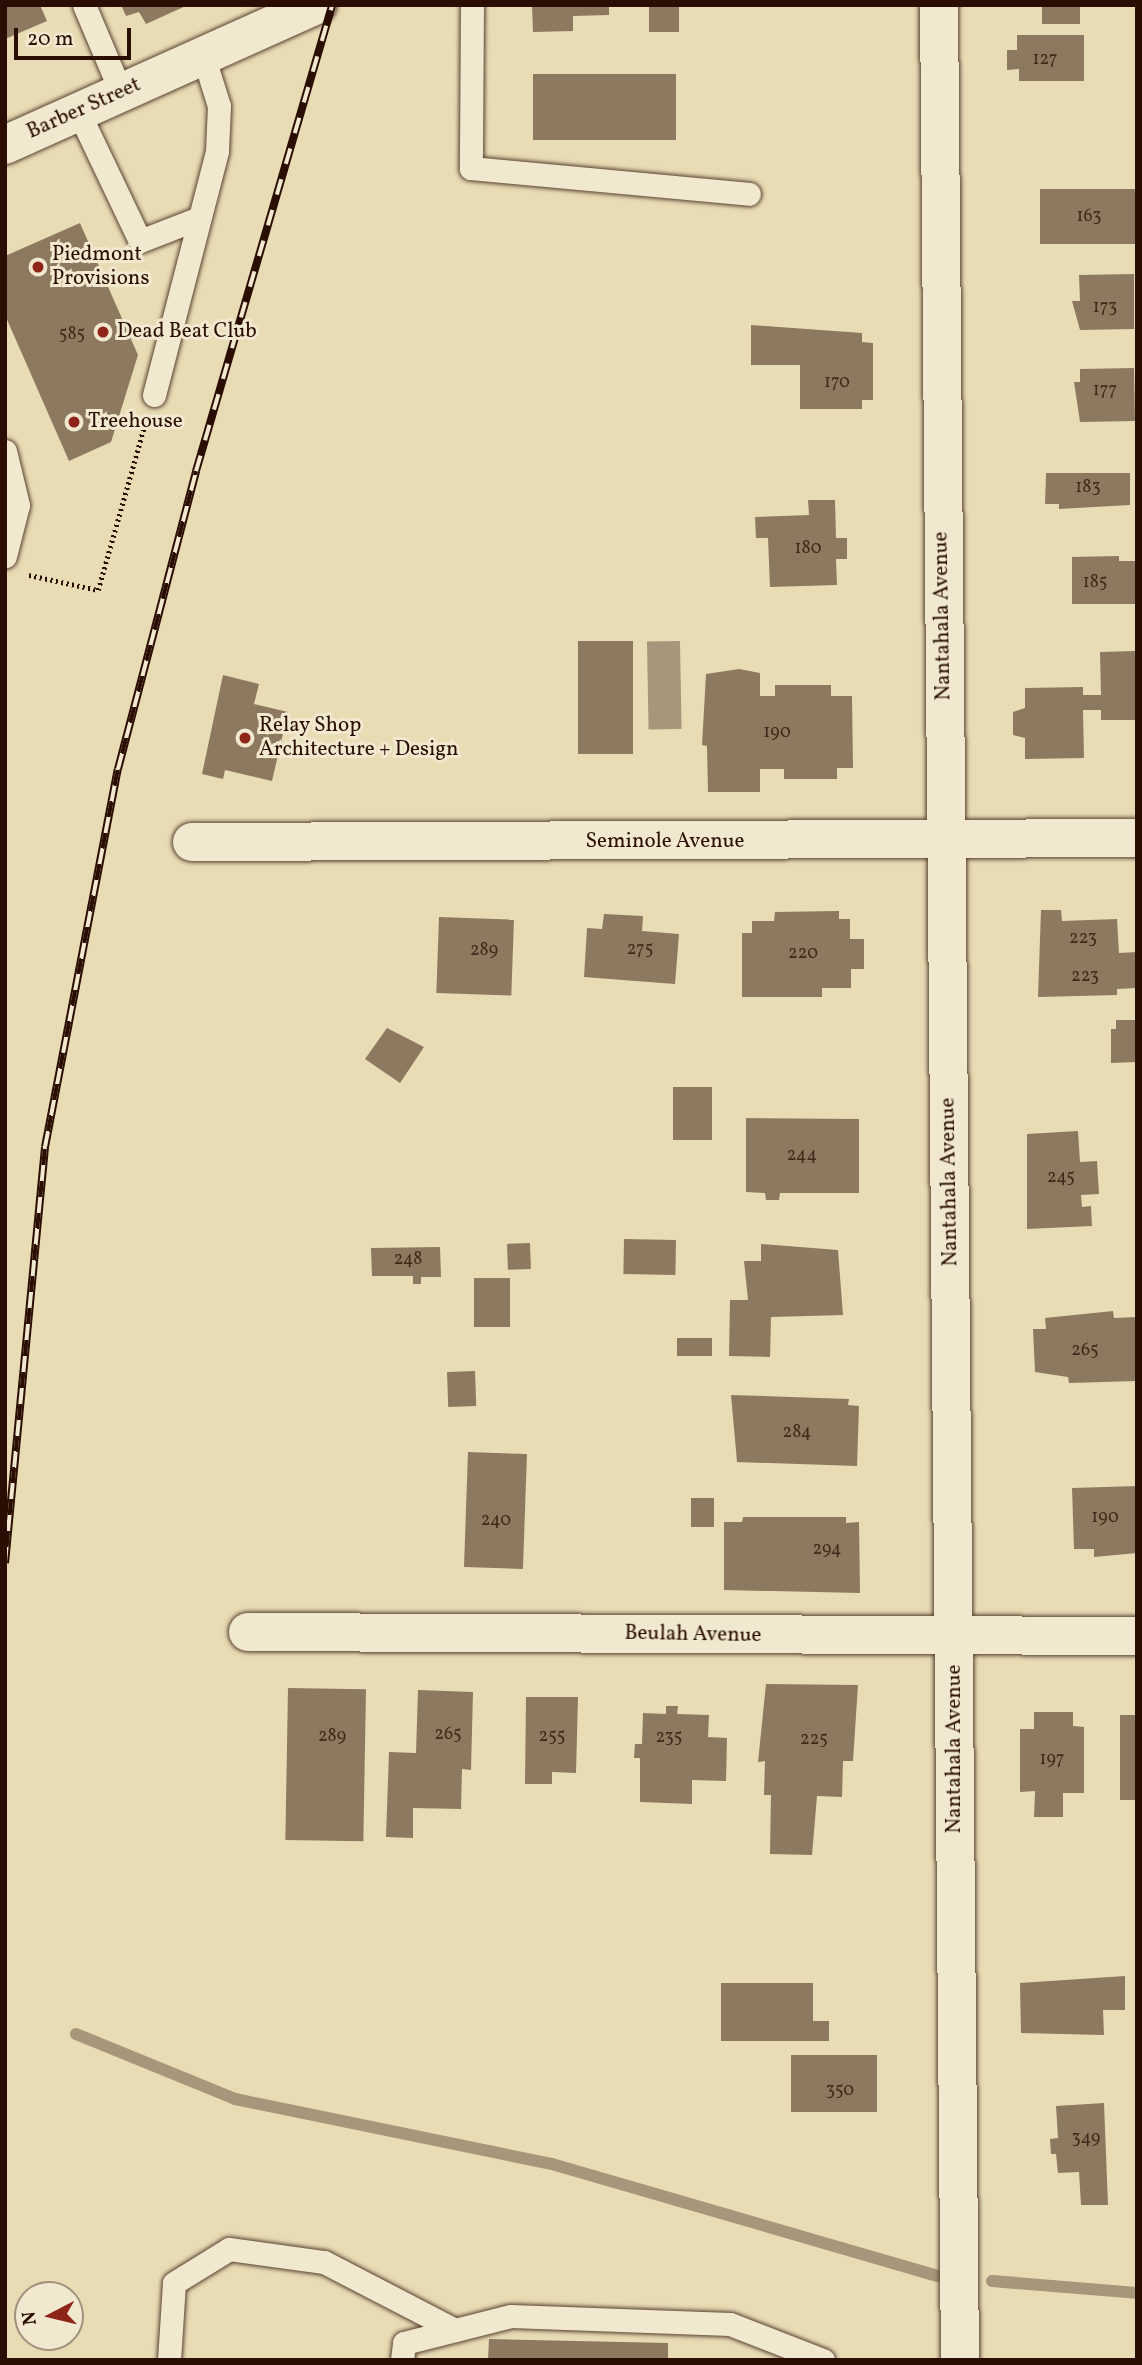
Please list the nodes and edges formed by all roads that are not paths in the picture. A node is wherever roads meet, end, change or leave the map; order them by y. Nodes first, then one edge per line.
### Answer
1 (85, 5) edge
2 (317, 5) edge
3 (472, 5) edge
4 (939, 5) edge
5 (263, 17) edge
6 (203, 55) junction
7 (121, 92) junction
8 (78, 111) junction
9 (5, 145) edge
10 (749, 194) dead end
11 (199, 218) junction
12 (154, 395) road end
13 (5, 451) edge
14 (5, 556) edge
15 (1137, 838) edge
16 (946, 841) junction
17 (192, 842) dead end
18 (248, 1632) dead end
19 (1137, 1636) edge
20 (954, 1638) junction
21 (455, 2330) junction
22 (169, 2360) edge
23 (402, 2360) edge
24 (823, 2360) edge
25 (960, 2360) edge

1 - 7 lane
2 - 5 street, Barber Street
3 - 10 lane
4 - 16 street, Nantahala Avenue
5 - 6 street, Barber Street
6 - 7 street, Barber Street
6 - 11 lane
7 - 8 street, Barber Street
8 - 9 street, Barber Street
8 - 11 lane
11 - 12 lane
13 - 14 lane
15 - 16 street, Seminole Avenue
16 - 17 street, Seminole Avenue
16 - 20 street, Nantahala Avenue
18 - 20 street, Beulah Avenue
19 - 20 street, Beulah Avenue
20 - 25 street, Nantahala Avenue
21 - 22 lane
21 - 23 lane
21 - 24 lane

